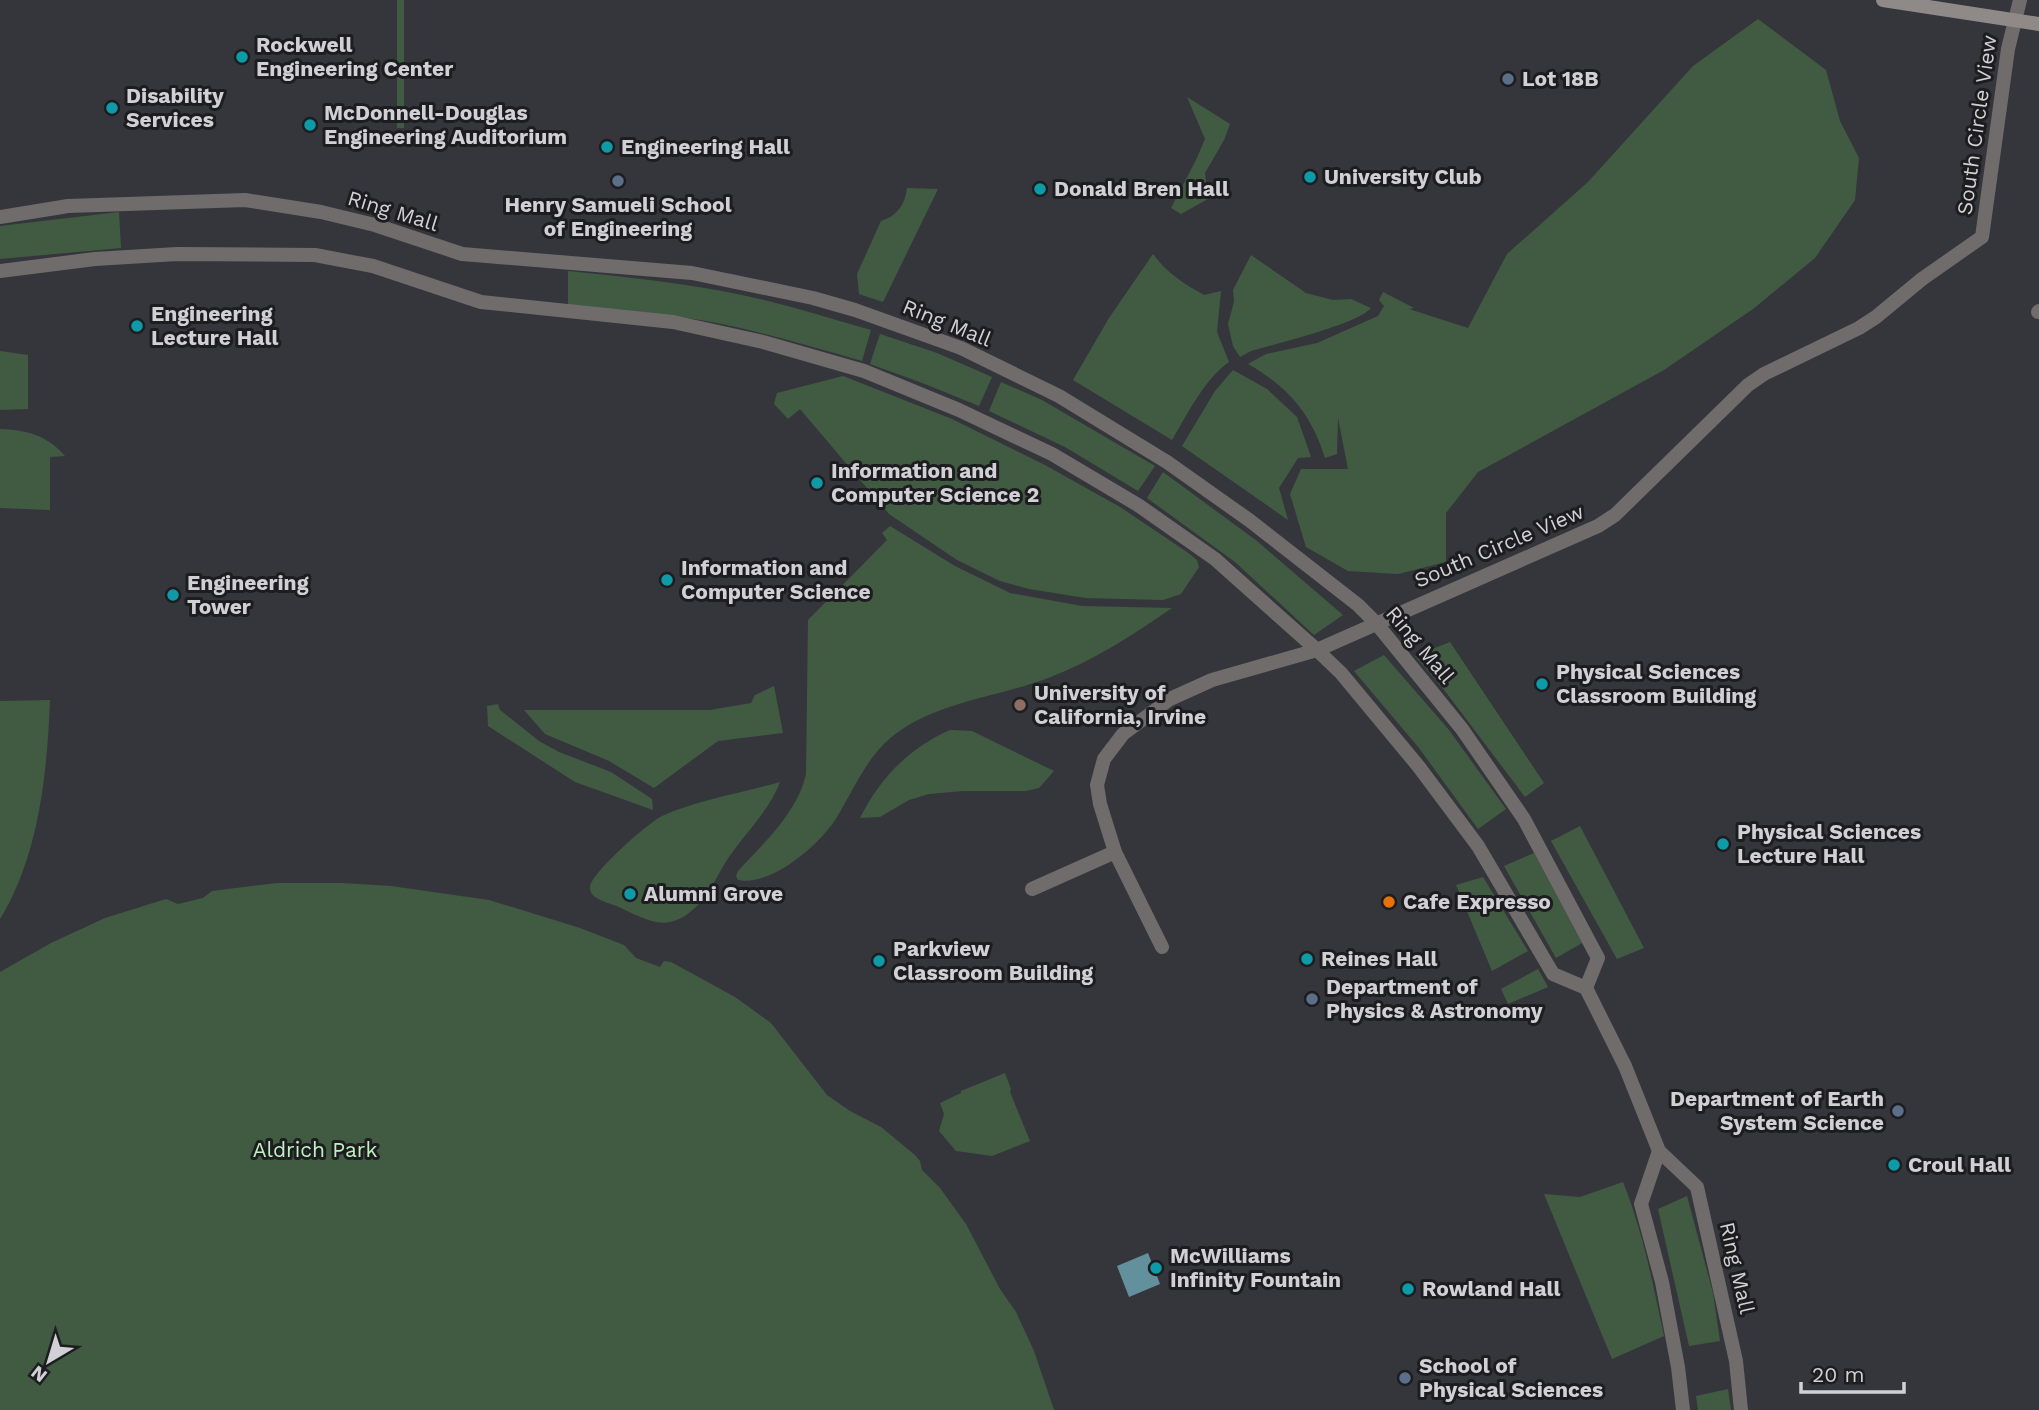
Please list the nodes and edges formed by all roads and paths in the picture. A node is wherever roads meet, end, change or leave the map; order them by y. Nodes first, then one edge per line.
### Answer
1 (1882, 0) edge
2 (2020, 0) edge
3 (2015, 20) junction
4 (2039, 24) edge
5 (0, 217) edge
6 (0, 271) edge
7 (1376, 623) junction
8 (1317, 650) junction
9 (1115, 852) junction
10 (1032, 890) dead end
11 (1162, 947) dead end
12 (1586, 988) junction
13 (1660, 1152) junction
14 (1684, 1410) edge
15 (1741, 1410) edge

1 - 3 main road
2 - 3 street, South Circle View
3 - 4 main road
3 - 7 street, South Circle View
5 - 7 street, Ring Mall
6 - 8 street
7 - 8 street, South Circle View
7 - 12 street, Ring Mall
8 - 9 street, South Circle View
8 - 12 street
9 - 10 street
9 - 11 street, South Circle View
12 - 13 street, Ring Mall
13 - 14 street
13 - 15 street, Ring Mall

